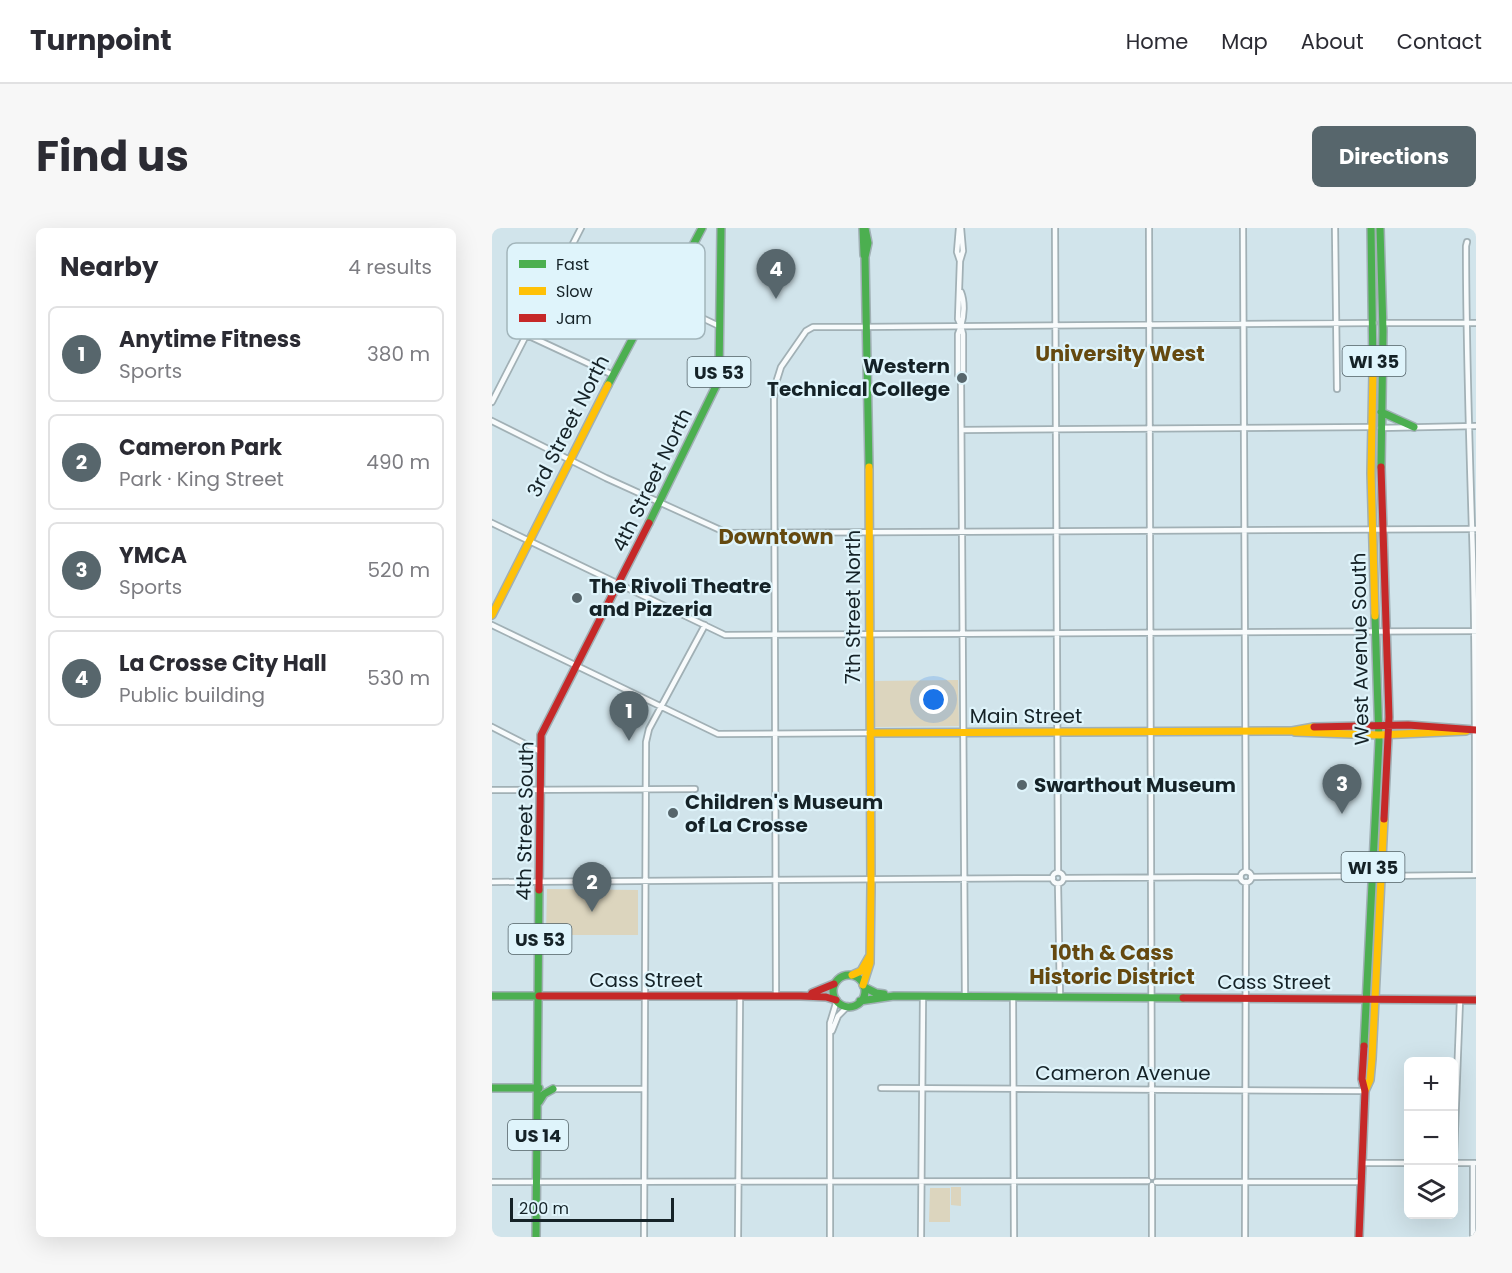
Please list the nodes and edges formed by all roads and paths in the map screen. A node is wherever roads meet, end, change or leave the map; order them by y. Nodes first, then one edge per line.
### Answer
1 (581, 228) edge
2 (702, 228) edge
3 (721, 228) edge
4 (864, 228) edge
5 (960, 228) edge
6 (1055, 228) edge
7 (1149, 228) edge
8 (1243, 228) edge
9 (1335, 228) edge
10 (1371, 228) edge
11 (1380, 228) edge
12 (1467, 242) dead end
13 (573, 243) edge
14 (695, 243) edge
15 (705, 319) edge
16 (1337, 323) junction
17 (1374, 323) junction
18 (1383, 323) junction
19 (1466, 323) junction
20 (1476, 323) edge
21 (1242, 324) junction
22 (1056, 325) junction
23 (1150, 325) junction
24 (720, 326) junction
25 (961, 326) junction
26 (867, 327) junction
27 (525, 339) edge
28 (536, 339) edge
29 (633, 339) edge
30 (613, 375) junction
31 (1337, 389) dead end
32 (492, 402) edge
33 (1381, 412) junction
34 (492, 421) edge
35 (1468, 426) junction
36 (1476, 426) edge
37 (1371, 427) junction
38 (1414, 427) junction
39 (1149, 428) junction
40 (1244, 428) junction
41 (1380, 428) junction
42 (1056, 429) junction
43 (962, 430) junction
44 (570, 460) junction
45 (659, 502) junction
46 (492, 523) edge
47 (1474, 529) edge
48 (1244, 530) junction
49 (1374, 530) junction
50 (1383, 530) junction
51 (1055, 531) junction
52 (1150, 531) junction
53 (869, 532) junction
54 (962, 532) junction
55 (774, 533) junction
56 (529, 541) junction
57 (619, 585) junction
58 (492, 615) edge
59 (492, 625) edge
60 (705, 625) junction
61 (1376, 631) junction
62 (1386, 631) junction
63 (1475, 631) edge
64 (1150, 633) junction
65 (1246, 633) junction
66 (1056, 634) junction
67 (964, 635) junction
68 (774, 636) junction
69 (869, 636) junction
70 (576, 666) junction
71 (663, 707) junction
72 (1379, 725) junction
73 (1389, 725) junction
74 (492, 727) edge
75 (1476, 730) edge
76 (1246, 731) junction
77 (1292, 731) junction
78 (963, 732) junction
79 (1057, 732) junction
80 (1151, 732) junction
81 (870, 733) junction
82 (776, 734) junction
83 (1379, 735) junction
84 (1389, 735) junction
85 (541, 752) junction
86 (646, 789) junction
87 (695, 789) dead end
88 (492, 790) edge
89 (540, 790) junction
90 (1246, 871) junction
91 (1058, 872) junction
92 (1475, 875) edge
93 (1372, 876) junction
94 (1382, 876) junction
95 (1152, 877) junction
96 (1240, 877) junction
97 (1251, 877) junction
98 (965, 878) junction
99 (1053, 878) junction
100 (1064, 878) junction
101 (776, 879) junction
102 (871, 879) junction
103 (540, 881) junction
104 (645, 881) junction
105 (492, 882) edge
106 (1246, 882) junction
107 (1058, 884) junction
108 (869, 957) junction
109 (852, 975) junction
110 (834, 984) junction
111 (864, 986) junction
112 (492, 996) edge
113 (539, 996) junction
114 (645, 996) junction
115 (740, 996) junction
116 (776, 996) junction
117 (801, 996) junction
118 (892, 996) junction
119 (923, 996) junction
120 (965, 996) junction
121 (1014, 997) junction
122 (1060, 997) junction
123 (1152, 998) junction
124 (1247, 999) junction
125 (1365, 999) junction
126 (1375, 999) junction
127 (836, 1000) junction
128 (1460, 1000) junction
129 (1476, 1000) edge
130 (860, 1001) junction
131 (848, 1006) junction
132 (831, 1033) junction
133 (492, 1088) edge
134 (539, 1088) junction
135 (881, 1088) dead end
136 (922, 1088) junction
137 (552, 1089) joint
138 (644, 1089) junction
139 (1014, 1089) junction
140 (1153, 1090) junction
141 (1246, 1090) junction
142 (1365, 1091) junction
143 (538, 1102) junction
144 (1456, 1111) edge
145 (1362, 1163) junction
146 (1404, 1163) edge
147 (1458, 1163) edge
148 (1475, 1163) edge
149 (831, 1180) junction
150 (922, 1180) junction
151 (1152, 1181) junction
152 (492, 1182) edge
153 (537, 1182) junction
154 (644, 1182) junction
155 (738, 1182) junction
156 (1014, 1182) junction
157 (1246, 1182) junction
158 (1360, 1182) junction
159 (536, 1237) edge
160 (644, 1237) edge
161 (738, 1237) edge
162 (830, 1237) edge
163 (921, 1237) edge
164 (1014, 1237) edge
165 (1152, 1237) edge
166 (1245, 1237) edge
167 (1357, 1237) edge
168 (1473, 1237) edge

1 - 13 street
2 - 14 main road, 3rd Street North
3 - 24 main road, 4th Street North / US 53
4 - 26 main road, 7th Street North
5 - 25 street
6 - 22 street
7 - 23 street
8 - 21 street
9 - 16 street
10 - 17 main road, WI 35
11 - 18 main road, WI 35
12 - 19 street
15 - 24 street
16 - 17 street
16 - 21 street
16 - 31 street
17 - 37 main road, WI 35
18 - 19 street
18 - 33 main road, WI 35
19 - 20 street
19 - 35 street
21 - 23 street
21 - 40 street
22 - 23 street
22 - 25 street
22 - 42 street
23 - 39 street
24 - 45 main road, 4th Street North / US 53
25 - 26 street
25 - 43 street
26 - 53 main road, 7th Street North
26 - 55 street
27 - 32 street
28 - 30 street
29 - 30 main road, 3rd Street North
30 - 44 main road, 3rd Street North
33 - 38 main road
33 - 41 main road, WI 35
34 - 44 street
35 - 36 street
35 - 38 street
35 - 47 street
37 - 40 street
37 - 49 main road, WI 35
38 - 41 street
39 - 40 street
39 - 42 street
39 - 52 street
40 - 48 street
41 - 50 main road, WI 35
42 - 43 street
42 - 51 street
43 - 54 street
44 - 45 street
44 - 56 main road, 3rd Street North
45 - 55 street
45 - 57 main road, 4th Street North / US 53
46 - 56 street
47 - 50 street
47 - 63 street
48 - 49 street
48 - 52 street
48 - 65 street
49 - 50 street
49 - 61 main road, West Avenue South / WI 35
50 - 62 main road, WI 35
51 - 52 street
51 - 54 street
51 - 66 street
52 - 64 street
53 - 54 street
53 - 55 street
53 - 69 main road, 7th Street North
54 - 67 street
55 - 68 street
56 - 57 street
56 - 58 main road, 3rd Street North
57 - 60 street
57 - 70 main road, 4th Street North / US 53
59 - 70 street, Main Street
60 - 68 street
60 - 71 street
61 - 62 street
61 - 65 street
61 - 72 main road, West Avenue South / WI 35
62 - 63 street
62 - 73 main road, WI 35
63 - 75 street
64 - 65 street
64 - 66 street
64 - 80 street
65 - 76 street
66 - 67 street
66 - 79 street
67 - 69 street
67 - 78 street
68 - 69 street
68 - 82 street
69 - 81 main road, 7th Street North
70 - 71 street, Main Street
70 - 85 main road, 4th Street South / US 53
71 - 82 street, Main Street
71 - 86 street
72 - 73 main road, Main Street
72 - 77 main road, Main Street
72 - 83 main road, West Avenue South / WI 35
73 - 75 main road, Main Street
73 - 84 main road, West Avenue South / WI 35
74 - 85 street
75 - 84 main road
75 - 92 street
76 - 77 main road, Main Street
76 - 80 main road, Main Street
76 - 90 street
77 - 83 main road
78 - 79 main road, Main Street
78 - 81 main road, Main Street
78 - 98 street
79 - 80 main road, Main Street
79 - 91 street
80 - 95 street
81 - 82 street, Main Street
81 - 102 main road, 7th Street North
82 - 101 street
83 - 84 main road
83 - 93 main road, West Avenue South / WI 35
84 - 94 main road, West Avenue South / WI 35
85 - 89 main road, 4th Street South / US 53
86 - 87 street
86 - 89 street
86 - 104 street
88 - 89 street
89 - 103 main road, 4th Street South / US 53
90 - 96 street
90 - 97 street
91 - 99 street
91 - 100 street
92 - 94 street
93 - 97 street
93 - 125 main road, West Avenue South / WI 35
94 - 126 main road, West Avenue South / WI 35
95 - 96 street
95 - 100 street
95 - 123 street
96 - 106 street
97 - 106 street
98 - 99 street
98 - 102 street
98 - 120 street
99 - 107 street
100 - 107 street
101 - 102 street
101 - 104 street
101 - 116 street
102 - 108 main road, 7th Street North
103 - 104 street
103 - 105 street
103 - 113 main road, 4th Street South / US 53
104 - 114 street
106 - 124 street
107 - 122 street
108 - 109 main road
108 - 111 main road, 7th Street North
109 - 110 main road
109 - 111 main road
110 - 117 main road, Cass Street
110 - 127 main road
111 - 118 main road, Cass Street
111 - 130 main road
112 - 113 main road, Cass Street
113 - 114 main road, Cass Street
113 - 134 main road, 4th Street South / US 14
114 - 115 main road, Cass Street
114 - 138 street
115 - 116 main road, Cass Street
115 - 155 street
116 - 117 main road, Cass Street
117 - 127 main road, Cass Street
118 - 119 main road, Cass Street
118 - 130 main road, Cass Street
119 - 120 main road, Cass Street
119 - 136 street
120 - 121 main road, Cass Street
121 - 122 main road, Cass Street
121 - 139 street
122 - 123 main road, Cass Street
123 - 124 main road, Cass Street
123 - 140 street
124 - 125 main road, Cass Street
124 - 141 street
125 - 126 main road, Cass Street
125 - 142 main road, West Avenue South / WI 35
126 - 128 main road, Cass Street
126 - 142 main road, West Avenue South / WI 35
127 - 131 main road
127 - 132 street
128 - 129 main road, Cass Street
128 - 144 street
130 - 131 main road
131 - 132 street
132 - 149 street
133 - 134 main road
134 - 143 main road, 4th Street South / US 14
135 - 136 street, Cameron Avenue
136 - 139 street, Cameron Avenue
136 - 150 street
137 - 138 street
137 - 143 main road
138 - 154 street
139 - 140 street, Cameron Avenue
139 - 156 street
140 - 141 street, Cameron Avenue
140 - 151 street
141 - 142 street, Cameron Avenue
141 - 157 street
142 - 145 main road, West Avenue South / WI 35
143 - 153 main road, 4th Street South / US 14
145 - 146 street
145 - 158 main road, West Avenue South / WI 35
147 - 148 street
148 - 168 street
149 - 150 street
149 - 155 street
149 - 162 street
150 - 156 street
150 - 163 street
151 - 156 street
151 - 157 street
151 - 165 street
152 - 153 street
153 - 154 street
153 - 159 main road, 4th Street South / US 14
154 - 155 street
154 - 160 street
155 - 161 street
156 - 164 street
157 - 158 street
157 - 166 street
158 - 167 main road, West Avenue South / WI 35

